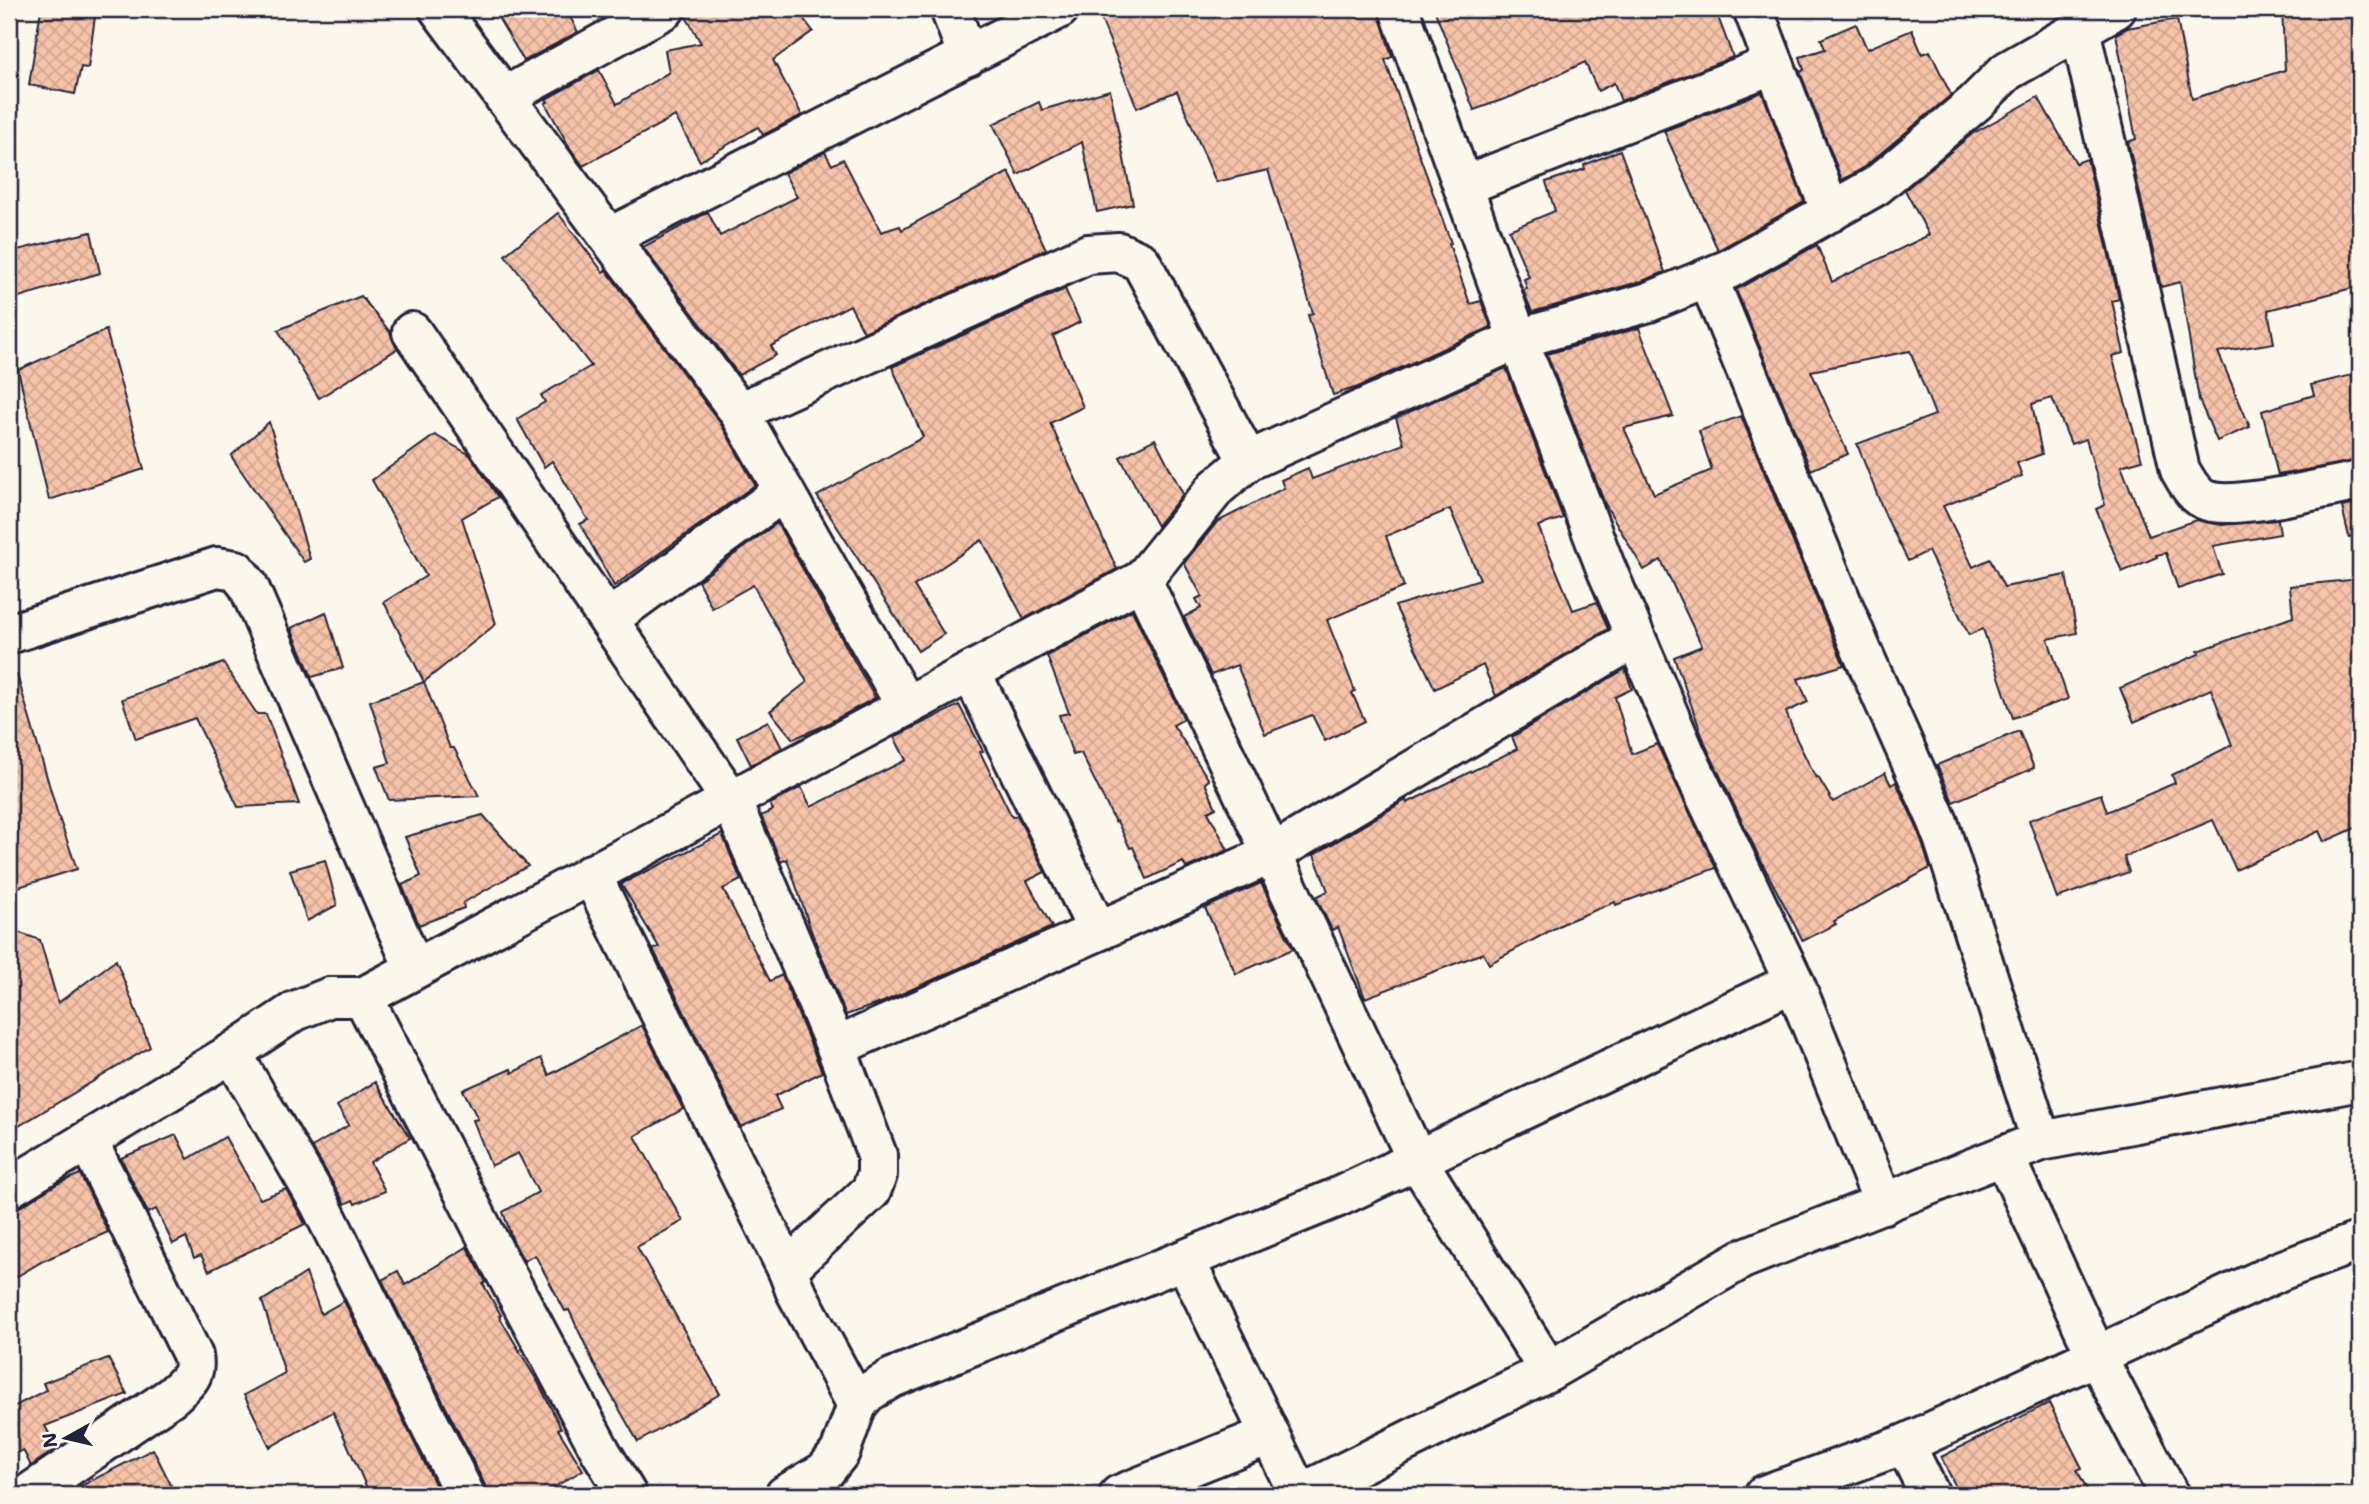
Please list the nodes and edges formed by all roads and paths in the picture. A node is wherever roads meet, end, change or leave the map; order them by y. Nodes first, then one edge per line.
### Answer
1 (439, 9) edge
2 (665, 9) edge
3 (950, 9) edge
4 (1059, 9) edge
5 (1399, 9) edge
6 (1753, 9) edge
7 (2116, 9) edge
8 (2080, 29) junction
9 (968, 57) junction
10 (1774, 64) junction
11 (504, 97) junction
12 (1463, 186) junction
13 (1830, 212) junction
14 (610, 237) junction
15 (1708, 278) junction
16 (412, 332) dead end
17 (1518, 339) junction
18 (739, 412) junction
19 (1248, 461) junction
20 (2360, 481) edge
21 (784, 491) junction
22 (1142, 580) junction
23 (609, 619) junction
24 (9, 634) edge
25 (1635, 638) junction
26 (971, 672) junction
27 (906, 706) junction
28 (731, 800) junction
29 (1272, 854) junction
30 (591, 874) junction
31 (1098, 931) junction
32 (414, 968) junction
33 (1794, 982) junction
34 (363, 997) junction
35 (835, 1046) junction
36 (232, 1053) junction
37 (2360, 1081) edge
38 (88, 1141) junction
39 (2041, 1141) junction
40 (2004, 1156) junction
41 (1417, 1160) junction
42 (9, 1188) edge
43 (1884, 1204) junction
44 (2360, 1241) edge
45 (1185, 1260) junction
46 (788, 1271) junction
47 (2095, 1356) junction
48 (1549, 1371) junction
49 (857, 1405) junction
50 (1269, 1435) junction
51 (1905, 1444) junction
52 (49, 1489) edge
53 (465, 1495) edge
54 (627, 1495) edge
55 (785, 1495) edge
56 (1119, 1495) edge
57 (1298, 1495) edge
58 (1764, 1495) edge
59 (1930, 1495) edge
60 (2169, 1495) edge

1 - 11 street
2 - 11 street
3 - 9 street
4 - 9 street
5 - 12 street
6 - 10 street
7 - 8 street
8 - 13 street
8 - 20 street
9 - 14 street
10 - 12 street
10 - 13 street
11 - 14 street
12 - 17 street
13 - 15 street
14 - 18 street
15 - 17 street
15 - 39 street
16 - 23 street
17 - 19 street
17 - 25 street
18 - 19 street
18 - 21 street
19 - 22 street
21 - 23 street
21 - 27 street
22 - 26 street
22 - 29 street
23 - 28 street
24 - 32 street
25 - 29 street
25 - 33 street
26 - 27 street
26 - 31 street
27 - 28 street
28 - 30 street
28 - 35 street
29 - 31 street
29 - 41 street
30 - 32 street
30 - 46 street
31 - 35 street
32 - 34 street
33 - 41 street
33 - 43 street
34 - 36 street
34 - 54 street
35 - 46 street
36 - 38 street
36 - 53 street
37 - 39 street
38 - 42 street
38 - 52 street
39 - 40 street
40 - 43 street
40 - 47 street
41 - 45 street
41 - 48 street
43 - 48 street
44 - 47 street
45 - 49 street
45 - 50 street
46 - 49 street
47 - 51 street
47 - 60 street
48 - 57 street
49 - 55 street
50 - 56 street
50 - 57 street
51 - 58 street
51 - 59 street

